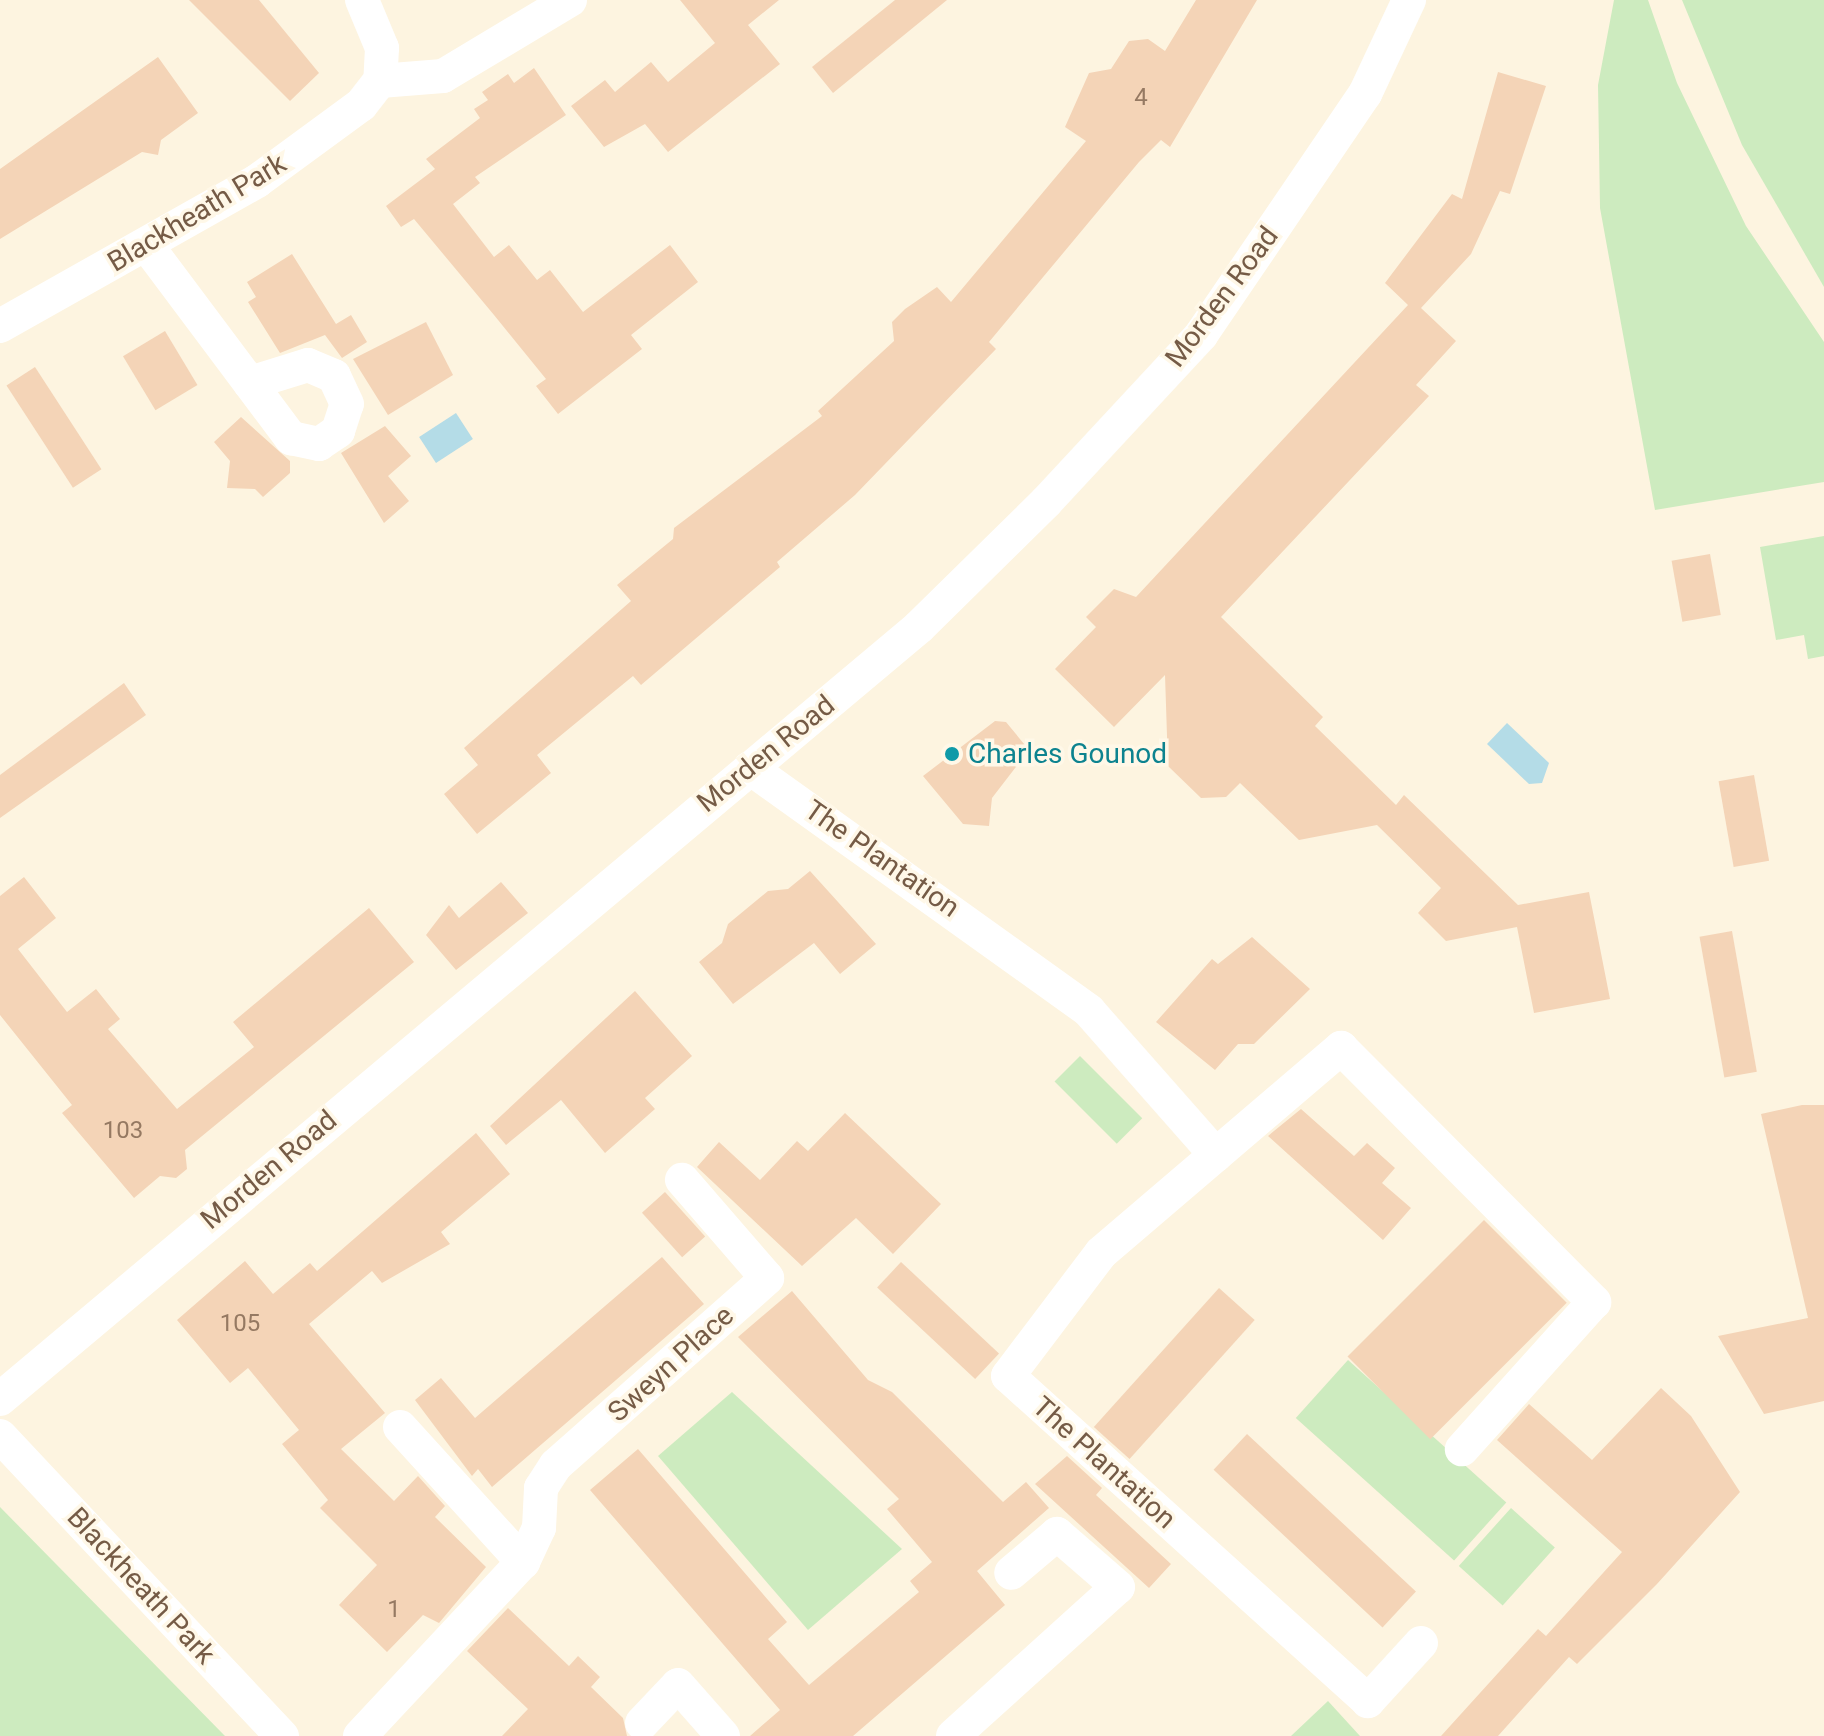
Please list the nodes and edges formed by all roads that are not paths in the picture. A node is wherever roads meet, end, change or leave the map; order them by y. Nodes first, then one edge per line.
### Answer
1 (362, 0) edge
2 (570, 0) edge
3 (1409, 0) edge
4 (380, 81) junction
5 (148, 247) junction
6 (0, 326) edge
7 (250, 383) dead end
8 (750, 768) junction
9 (1216, 1155) junction
10 (682, 1180) dead end
11 (0, 1399) edge
12 (400, 1427) dead end
13 (0, 1436) edge
14 (1462, 1449) dead end
15 (523, 1562) junction
16 (1011, 1573) dead end
17 (1421, 1643) dead end
18 (642, 1723) dead end
19 (282, 1736) edge
20 (360, 1736) edge
21 (723, 1736) edge
22 (953, 1736) edge

1 - 4 street
2 - 4 street
3 - 8 street, Morden Road
4 - 5 street, Blackheath Park
5 - 6 street, Blackheath Park
5 - 7 street
8 - 9 street, The Plantation
8 - 11 street, Morden Road
9 - 14 street, The Plantation
9 - 17 street, The Plantation
10 - 15 street, Sweyn Place
12 - 15 street
13 - 19 street, Blackheath Park
15 - 20 street, Sweyn Place
16 - 22 street
18 - 21 street

